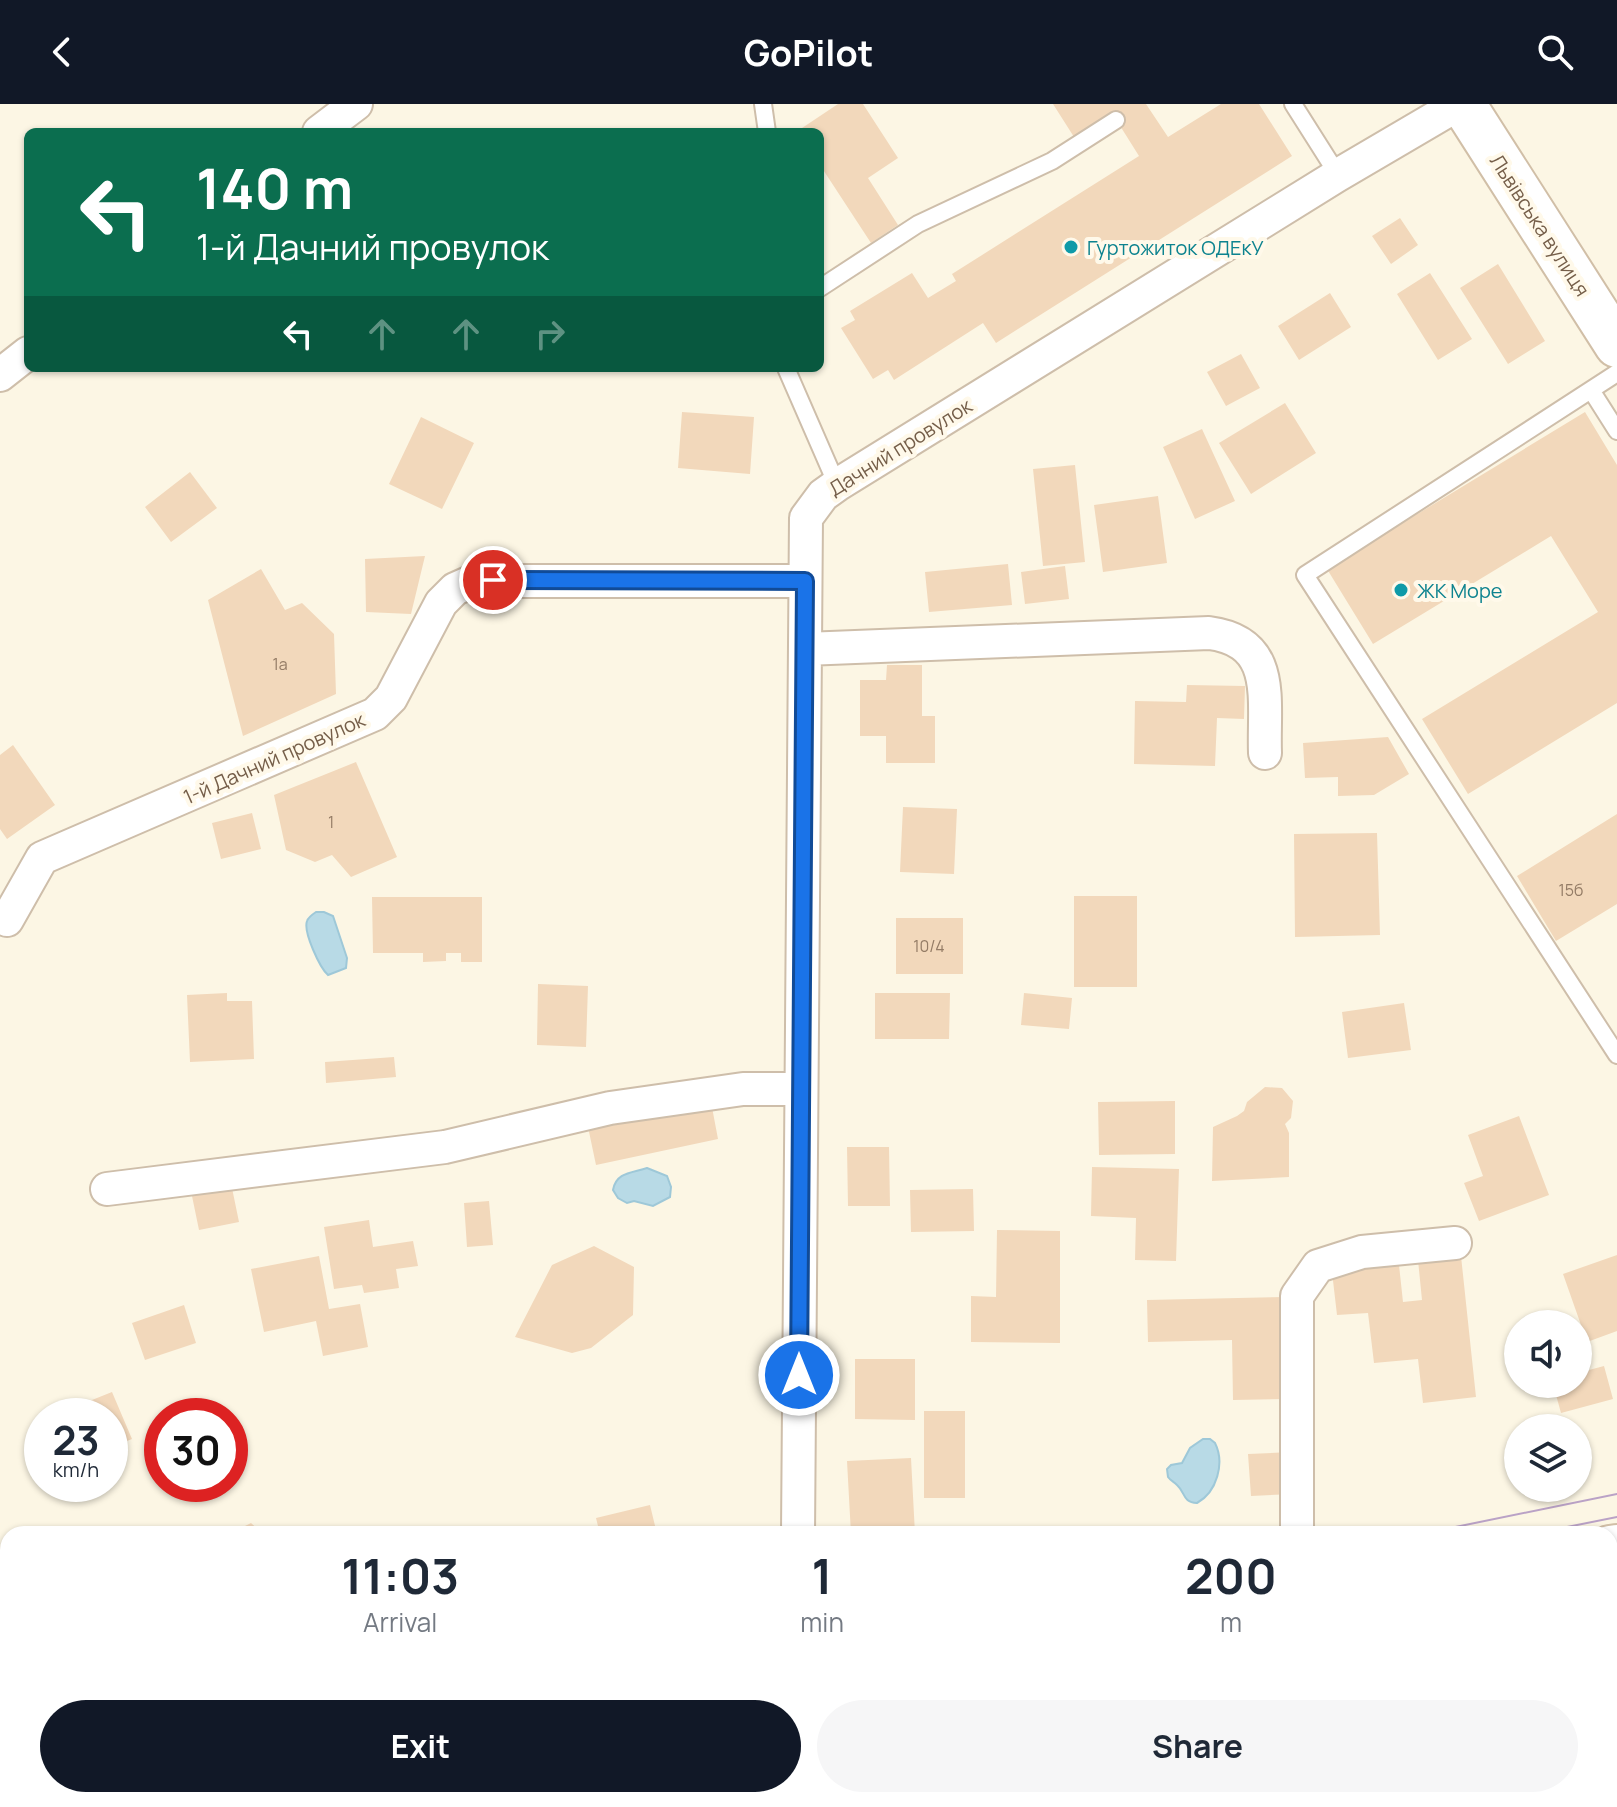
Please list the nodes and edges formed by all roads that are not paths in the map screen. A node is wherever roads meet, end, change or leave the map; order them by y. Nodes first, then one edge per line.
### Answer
1 (355, 104) edge
2 (763, 104) edge
3 (1293, 104) edge
4 (1461, 104) edge
5 (1116, 120) dead end
6 (324, 128) edge
7 (766, 128) edge
8 (1338, 175) junction
9 (824, 285) edge
10 (1617, 345) edge
11 (24, 356) edge
12 (788, 372) edge
13 (1617, 373) edge
14 (0, 375) edge
15 (1591, 390) junction
16 (1617, 431) edge
17 (837, 485) junction
18 (805, 581) junction
19 (805, 649) junction
20 (1265, 753) dead end
21 (7, 920) dead end
22 (1617, 1055) edge
23 (801, 1089) junction
24 (107, 1189) dead end
25 (1455, 1243) dead end
26 (798, 1526) edge
27 (1297, 1526) edge

1 - 6 street
2 - 7 lane
3 - 8 lane
4 - 8 street, Дачний провулок
4 - 10 main road, Львівська вулиця
5 - 9 lane
8 - 17 street, Дачний провулок
11 - 14 street
12 - 17 lane
13 - 15 lane
15 - 16 lane
15 - 22 lane
17 - 18 street, Дачний провулок
18 - 19 street, Дачний провулок
18 - 21 street, 1-й Дачний провулок
19 - 20 street
19 - 23 street, Дачний провулок
23 - 24 street
23 - 26 street, Дачний провулок
25 - 27 street

